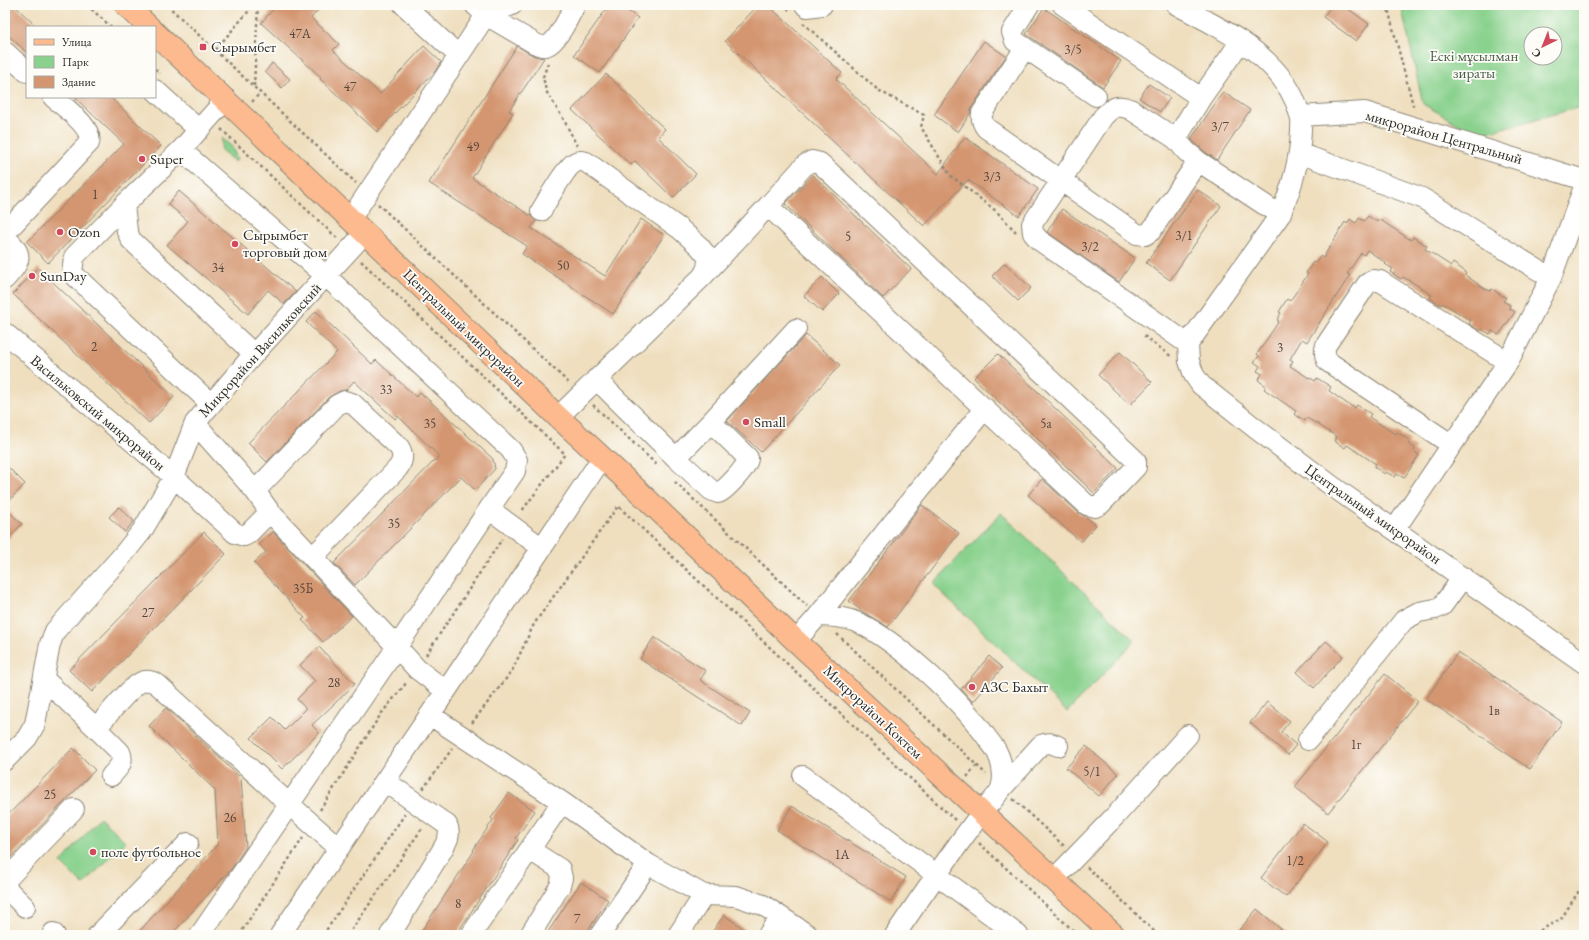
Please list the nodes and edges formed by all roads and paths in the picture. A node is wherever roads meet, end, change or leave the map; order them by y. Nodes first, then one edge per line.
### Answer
1 (88, 5) edge
2 (126, 5) edge
3 (167, 5) edge
4 (254, 5) edge
5 (258, 5) edge
6 (404, 5) edge
7 (512, 5) edge
8 (576, 5) edge
9 (783, 5) edge
10 (822, 5) edge
11 (1029, 5) edge
12 (1063, 5) edge
13 (1177, 5) edge
14 (1387, 5) edge
15 (481, 10) edge
16 (800, 13) edge
17 (110, 26) edge
18 (146, 26) edge
19 (156, 35) edge
20 (1241, 41) junction
21 (552, 43) junction
22 (1025, 48) junction
23 (215, 50) junction
24 (5, 52) edge
25 (459, 56) junction
26 (26, 71) edge
27 (254, 87) junction
28 (156, 91) edge
29 (1096, 96) dead end
30 (54, 98) edge
31 (1201, 98) junction
32 (226, 99) junction
33 (1301, 116) junction
34 (199, 130) junction
35 (1427, 130) junction
36 (1176, 139) junction
37 (181, 150) junction
38 (1299, 153) junction
39 (1198, 161) junction
40 (586, 162) junction
41 (1060, 180) junction
42 (1584, 180) edge
43 (1584, 187) edge
44 (367, 194) junction
45 (124, 205) junction
46 (768, 206) junction
47 (541, 211) dead end
48 (1280, 215) junction
49 (358, 226) junction
50 (5, 233) edge
51 (1018, 234) dead end
52 (5, 237) edge
53 (326, 276) junction
54 (703, 276) junction
55 (1551, 278) junction
56 (5, 279) edge
57 (796, 329) dead end
58 (1139, 332) dead end
59 (5, 334) edge
60 (1188, 344) junction
61 (254, 354) junction
62 (1508, 362) junction
63 (1194, 374) junction
64 (596, 379) junction
65 (581, 394) junction
66 (211, 404) junction
67 (985, 408) junction
68 (558, 417) junction
69 (711, 422) junction
70 (195, 423) junction
71 (1452, 445) junction
72 (565, 454) dead end
73 (602, 458) junction
74 (668, 463) junction
75 (174, 477) junction
76 (672, 480) dead end
77 (255, 491) junction
78 (618, 506) dead end
79 (488, 509) junction
80 (270, 512) junction
81 (510, 526) junction
82 (1395, 529) junction
83 (542, 548) junction
84 (313, 557) junction
85 (1463, 578) junction
86 (818, 616) junction
87 (796, 641) junction
88 (397, 647) junction
89 (1584, 663) edge
90 (417, 669) junction
91 (44, 680) junction
92 (446, 691) junction
93 (430, 715) junction
94 (96, 728) junction
95 (1188, 735) dead end
96 (1308, 740) dead end
97 (1058, 746) dead end
98 (5, 760) edge
99 (111, 776) dead end
100 (803, 776) dead end
101 (385, 781) junction
102 (1001, 789) junction
103 (562, 802) junction
104 (289, 804) junction
105 (74, 809) dead end
106 (982, 812) junction
107 (432, 814) junction
108 (312, 824) junction
109 (967, 832) junction
110 (188, 843) dead end
111 (339, 848) junction
112 (530, 850) junction
113 (648, 864) junction
114 (936, 875) junction
115 (1054, 879) junction
116 (5, 881) edge
117 (1584, 883) edge
118 (5, 888) edge
119 (704, 895) junction
120 (25, 907) dead end
121 (780, 917) junction
122 (98, 935) edge
123 (200, 935) edge
124 (239, 935) edge
125 (280, 935) edge
126 (348, 935) edge
127 (390, 935) edge
128 (471, 935) edge
129 (530, 935) edge
130 (600, 935) edge
131 (678, 935) edge
132 (768, 935) edge
133 (808, 935) edge
134 (895, 935) edge
135 (1018, 935) edge
136 (1078, 935) edge
137 (1114, 935) edge
138 (1536, 935) edge

1 - 17 path
2 - 18 main road, Центральный микрорайон
3 - 23 path
4 - 23 path
5 - 27 path
6 - 25 street
7 - 15 street
8 - 21 street
9 - 16 path
10 - 16 street
11 - 22 street
12 - 31 street
13 - 20 street
14 - 35 path
15 - 21 street
15 - 25 street
16 - 51 path
19 - 32 main road, Центральный микрорайон
20 - 31 street
20 - 33 street
21 - 40 path
22 - 29 street
22 - 41 street
23 - 27 path
24 - 26 street
25 - 44 street
27 - 44 path
28 - 34 street
30 - 50 street
31 - 36 street
32 - 34 street
32 - 49 main road, Центральный микрорайон
33 - 35 street, микрорайон Центральный
33 - 38 street
34 - 37 street
35 - 42 street, микрорайон Центральный
36 - 39 street
36 - 41 street
37 - 45 street
37 - 53 street
38 - 48 street
38 - 55 street
39 - 41 street
39 - 48 street
40 - 47 street
40 - 54 street
41 - 60 street
43 - 55 street
44 - 49 street
44 - 65 path
45 - 61 street
45 - 66 street
46 - 54 street
46 - 67 street
46 - 67 street
48 - 60 street
49 - 53 street, Микрорайон Васильковский
49 - 68 main road, Центральный микрорайон
52 - 56 street
53 - 61 street, Микрорайон Васильковский
53 - 79 street
54 - 64 street
55 - 62 street
57 - 69 street
58 - 63 path
59 - 75 street, Васильковский микрорайон
60 - 63 street, Центральный микрорайон
61 - 66 street, Микрорайон Васильковский
62 - 71 street
62 - 71 street
63 - 82 street, Центральный микрорайон
64 - 65 street
64 - 74 street
65 - 68 street
65 - 74 path
66 - 70 street, Микрорайон Васильковский
67 - 86 street
68 - 73 main road, Центральный микрорайон
69 - 74 street
69 - 74 street
70 - 75 street, Микрорайон Васильковский
70 - 77 street
71 - 82 street
72 - 81 path
73 - 83 street
73 - 87 main road, Микрорайон Коктем
75 - 80 street, Васильковский микрорайон
75 - 91 street, Микрорайон Васильковский
76 - 86 path
77 - 80 street
77 - 84 street
78 - 109 path
79 - 81 street
79 - 88 street
80 - 84 street
81 - 83 street
81 - 90 path
82 - 85 street, Центральный микрорайон
83 - 92 street
84 - 88 street
85 - 89 street, Центральный микрорайон
85 - 96 street
86 - 87 street
86 - 102 path
86 - 102 street
87 - 106 main road, Микрорайон Коктем
88 - 90 street
88 - 104 street
90 - 92 street
90 - 108 path
91 - 94 street
91 - 98 street, Микрорайон Васильковский
92 - 93 street
93 - 101 street
93 - 103 street
94 - 99 street
94 - 104 street
95 - 115 street
97 - 102 street
100 - 114 street
101 - 107 street
101 - 111 street
102 - 106 street
103 - 112 street
103 - 113 street
104 - 108 street
104 - 123 street
105 - 116 street
106 - 109 street
106 - 115 main road, Микрорайон Коктем
107 - 126 path
107 - 127 street
108 - 111 street
108 - 124 path
109 - 114 street
109 - 136 path
110 - 122 street
111 - 125 street
112 - 128 street
112 - 129 street
113 - 119 street
113 - 130 street
114 - 134 street
114 - 135 street
115 - 137 main road, Микрорайон Коктем
117 - 138 path
118 - 120 street
119 - 121 street
119 - 131 street
121 - 132 street
121 - 133 street

